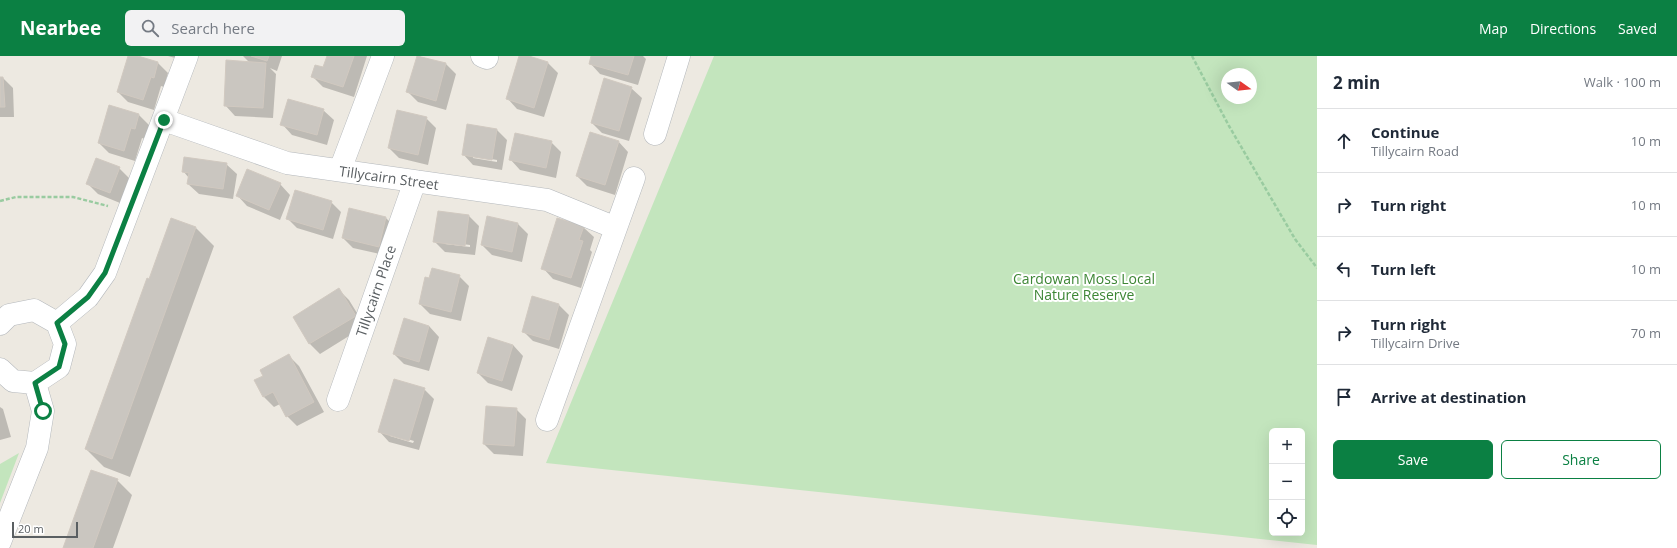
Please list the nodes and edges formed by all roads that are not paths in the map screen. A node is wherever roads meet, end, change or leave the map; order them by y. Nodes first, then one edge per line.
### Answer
1 (187, 56) edge
2 (383, 56) edge
3 (679, 56) edge
4 (164, 120) junction
5 (655, 134) dead end
6 (340, 170) junction
7 (634, 178) dead end
8 (415, 181) junction
9 (616, 228) junction
10 (3, 314) edge
11 (57, 323) junction
12 (0, 369) edge
13 (35, 383) junction
14 (338, 400) dead end
15 (547, 420) dead end
16 (0, 542) edge

1 - 4 street
2 - 6 street
3 - 5 street
4 - 6 street, Tillycairn Street
4 - 11 street
6 - 8 street, Tillycairn Street
7 - 9 street
8 - 9 street, Tillycairn Street
8 - 14 street, Tillycairn Place
9 - 15 street
10 - 11 street
11 - 13 street
12 - 13 street
13 - 16 street

